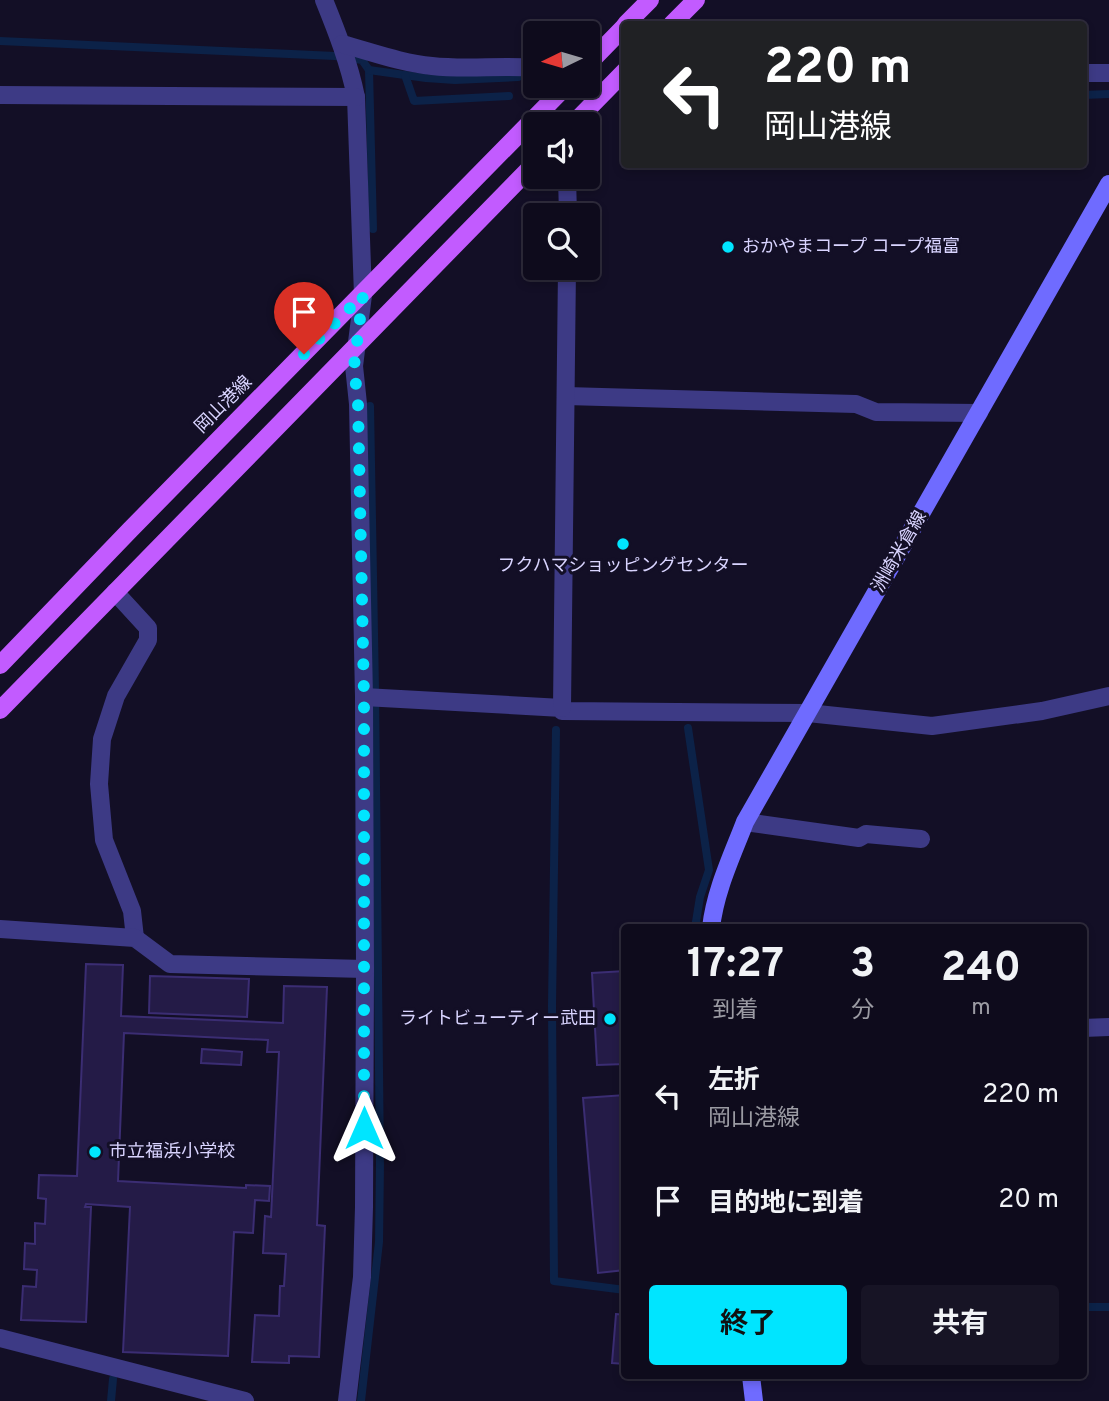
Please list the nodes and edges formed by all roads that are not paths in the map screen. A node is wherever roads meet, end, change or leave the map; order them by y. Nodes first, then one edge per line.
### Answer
1 (324, 0) edge
2 (650, 0) edge
3 (696, 0) edge
4 (630, 21) edge
5 (675, 21) edge
6 (621, 30) edge
7 (608, 44) junction
8 (600, 51) edge
9 (345, 52) junction
10 (621, 59) edge
11 (523, 68) edge
12 (1109, 73) edge
13 (1087, 74) edge
14 (621, 75) edge
15 (0, 95) edge
16 (356, 97) junction
17 (554, 98) edge
18 (585, 112) edge
19 (523, 175) edge
20 (1109, 184) edge
21 (568, 280) edge
22 (363, 295) junction
23 (356, 347) junction
24 (566, 396) junction
25 (979, 413) junction
26 (115, 592) junction
27 (0, 665) edge
28 (1109, 696) edge
29 (372, 697) junction
30 (562, 708) junction
31 (0, 710) edge
32 (808, 713) junction
33 (746, 822) junction
34 (921, 839) dead end
35 (711, 924) edge
36 (0, 929) edge
37 (135, 938) junction
38 (365, 968) junction
39 (1109, 1027) edge
40 (1087, 1028) edge
41 (0, 1338) edge
42 (751, 1379) edge
43 (246, 1401) edge
44 (347, 1401) edge
45 (754, 1401) edge

1 - 9 street
2 - 4 main road
3 - 5 main road
6 - 7 main road
7 - 8 main road
7 - 10 main road
9 - 11 street
9 - 16 street
12 - 13 street
14 - 18 main road
15 - 16 street
16 - 22 street
17 - 22 main road, 岡山港線
19 - 23 main road
20 - 25 main road, 洲崎米倉線
21 - 24 street
22 - 23 street
22 - 27 main road, 岡山港線
23 - 26 main road
23 - 29 street
24 - 25 street
24 - 30 street
25 - 32 main road, 洲崎米倉線
26 - 31 main road
26 - 37 street
28 - 32 street
29 - 30 street
29 - 38 street
30 - 32 street
32 - 33 main road, 洲崎米倉線
33 - 34 street
33 - 35 main road, 洲崎米倉線
36 - 37 street
37 - 38 street
38 - 44 street
39 - 40 street
41 - 43 street
42 - 45 main road

